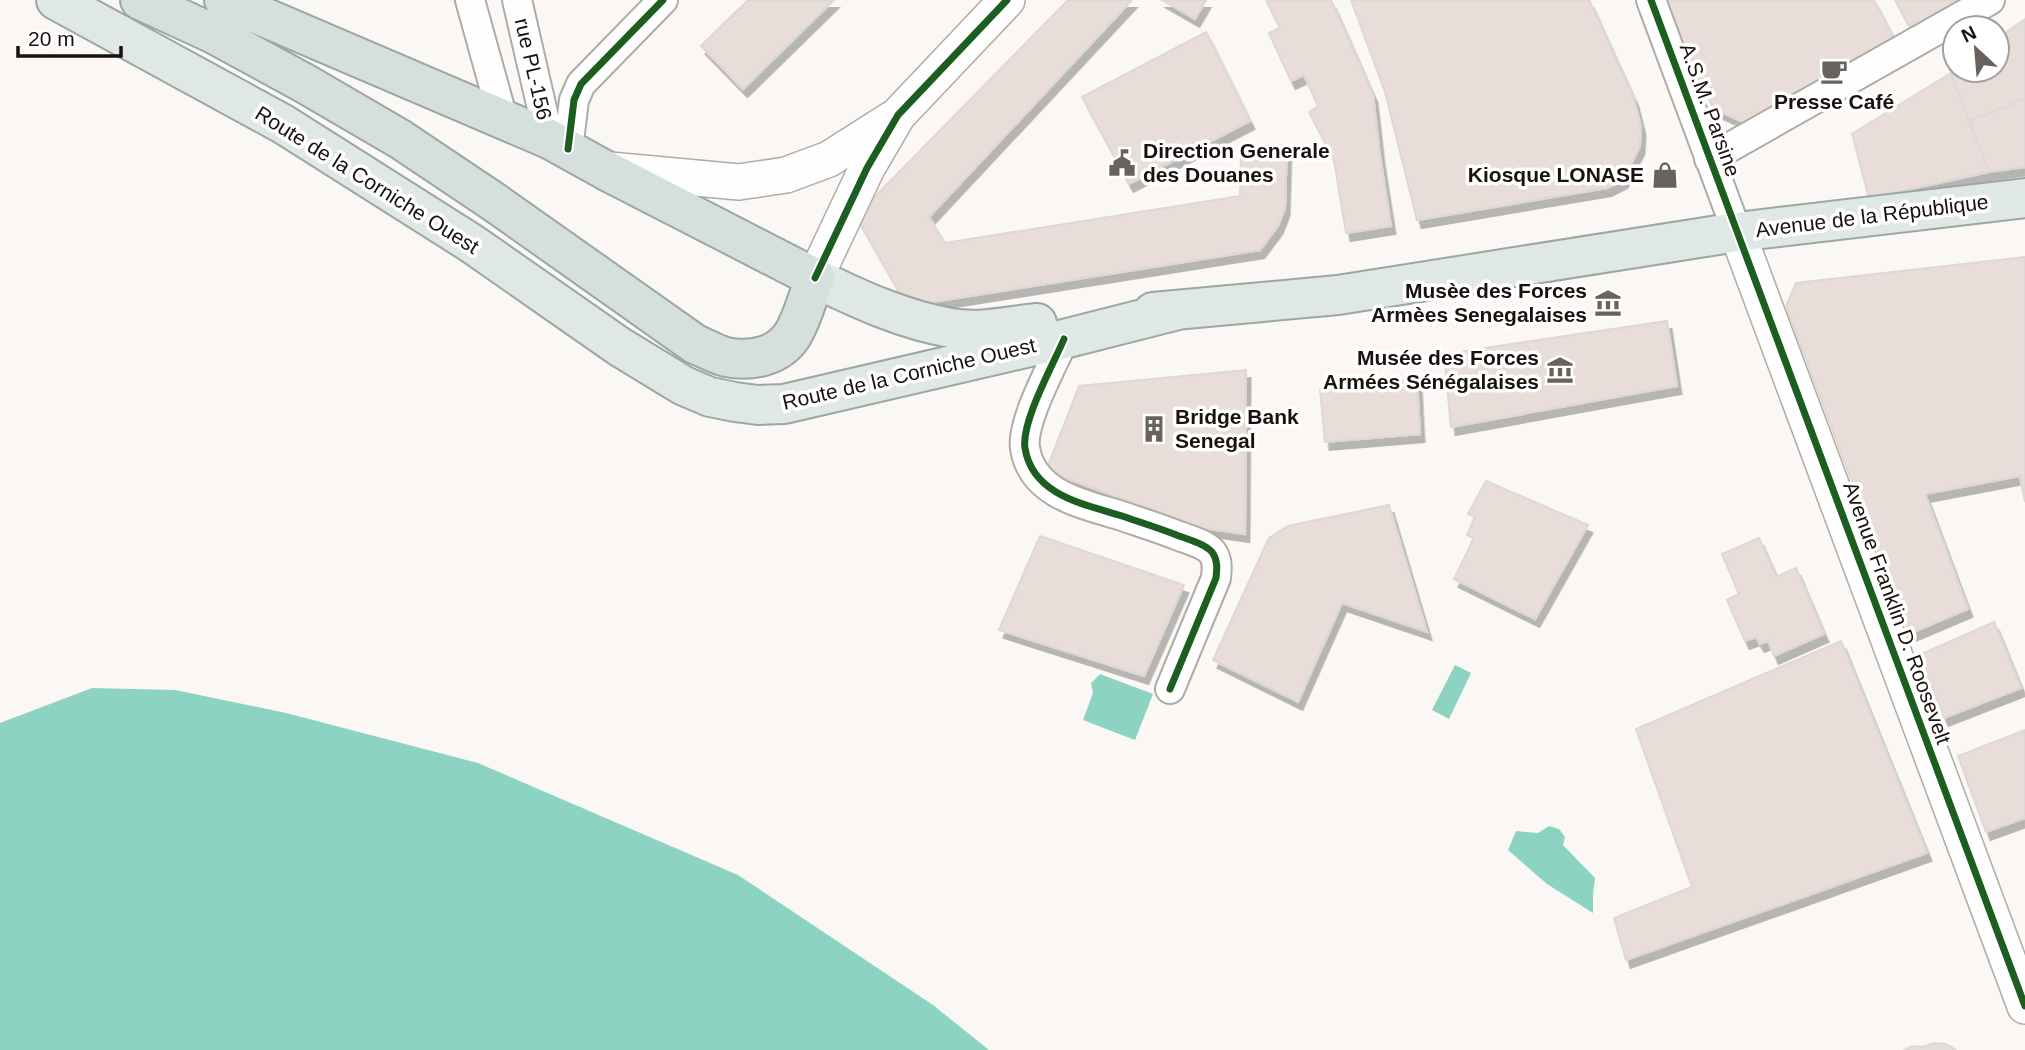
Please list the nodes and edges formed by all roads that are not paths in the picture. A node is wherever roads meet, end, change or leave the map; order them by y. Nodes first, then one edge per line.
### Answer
1 (56, 0) edge
2 (140, 0) edge
3 (224, 0) edge
4 (470, 0) edge
5 (516, 0) edge
6 (663, 0) edge
7 (1007, 0) edge
8 (1651, 0) edge
9 (1990, 0) edge
10 (898, 115) junction
11 (503, 119) junction
12 (559, 144) junction
13 (1709, 159) junction
14 (605, 170) junction
15 (2025, 198) edge
16 (1737, 233) junction
17 (815, 278) junction
18 (1178, 310) junction
19 (1064, 339) junction
20 (1170, 689) dead end
21 (2025, 1006) edge

1 - 19 main road, Route de la Corniche Ouest
2 - 17 highway
3 - 11 highway, Route de la Corniche Ouest
4 - 11 street, rue PL-156
5 - 12 street, rue PL-156
6 - 12 street
7 - 10 street
8 - 13 street, A.S.M. Parsine
9 - 13 street
10 - 14 street
10 - 17 street
11 - 12 highway, Route de la Corniche Ouest
12 - 14 highway, Route de la Corniche Ouest
13 - 16 street, A.S.M. Parsine
14 - 17 highway, Route de la Corniche Ouest
15 - 16 main road, Avenue de la République
16 - 18 main road, Avenue de la République
16 - 21 street, Avenue Franklin D. Roosevelt
17 - 18 main road, Route de la Corniche Ouest
18 - 19 main road, Route de la Corniche Ouest
19 - 20 street

